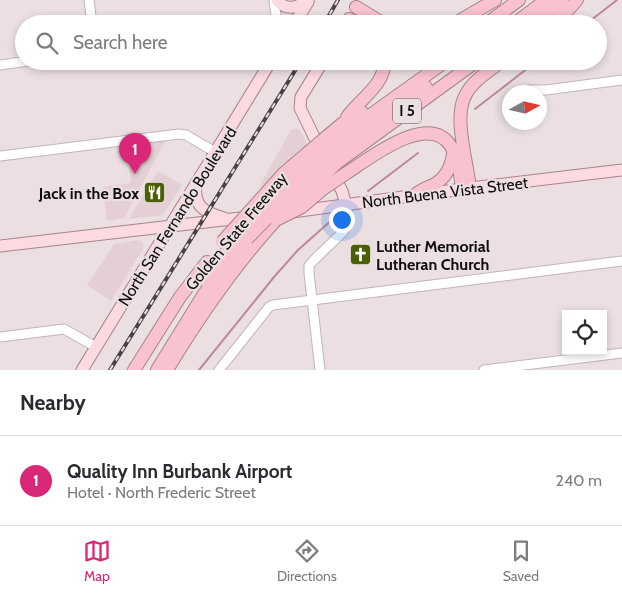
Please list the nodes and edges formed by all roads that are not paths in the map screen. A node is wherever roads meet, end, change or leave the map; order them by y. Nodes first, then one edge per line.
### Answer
1 (89, 0) edge
2 (276, 0) edge
3 (309, 0) edge
4 (494, 0) edge
5 (519, 0) edge
6 (531, 0) edge
7 (546, 0) edge
8 (562, 0) edge
9 (576, 0) edge
10 (358, 4) edge
11 (91, 15) edge
12 (277, 15) edge
13 (300, 15) edge
14 (372, 15) edge
15 (469, 15) edge
16 (498, 15) edge
17 (511, 15) edge
18 (526, 15) edge
19 (541, 15) edge
20 (561, 15) edge
21 (15, 63) edge
22 (0, 65) edge
23 (265, 70) edge
24 (318, 70) edge
25 (383, 70) edge
26 (421, 70) edge
27 (433, 70) edge
28 (449, 70) edge
29 (462, 70) edge
30 (491, 70) edge
31 (622, 80) edge
32 (547, 90) edge
33 (343, 123) junction
34 (331, 150) junction
35 (454, 151) junction
36 (215, 152) junction
37 (0, 156) edge
38 (622, 170) edge
39 (196, 183) junction
40 (466, 189) junction
41 (414, 196) junction
42 (346, 205) junction
43 (230, 219) junction
44 (276, 220) junction
45 (170, 227) junction
46 (241, 240) junction
47 (0, 246) edge
48 (622, 261) edge
49 (312, 300) junction
50 (0, 337) edge
51 (96, 347) junction
52 (622, 353) edge
53 (82, 370) edge
54 (134, 370) edge
55 (146, 370) edge
56 (156, 370) edge
57 (167, 370) edge
58 (219, 370) edge
59 (320, 370) edge
60 (484, 370) edge

1 - 11 street
2 - 3 main road
2 - 12 street
3 - 13 main road
4 - 15 highway
5 - 16 highway
6 - 17 highway
7 - 18 highway
8 - 19 highway
9 - 20 highway
10 - 14 highway
21 - 22 street
23 - 36 main road, North San Fernando Boulevard
24 - 42 main road
25 - 33 highway
26 - 33 highway, Golden State Freeway / I 5
27 - 34 highway
28 - 34 highway
29 - 34 highway, Golden State Freeway / I 5
30 - 40 highway
31 - 32 street
33 - 34 highway, Golden State Freeway / I 5
34 - 44 highway, Golden State Freeway / I 5, bridge
34 - 46 highway, bridge
34 - 46 highway, Golden State Freeway / I 5, bridge
35 - 40 highway
35 - 41 highway
35 - 44 highway, bridge
36 - 37 street
36 - 39 main road, North San Fernando Boulevard
38 - 40 main road, North Buena Vista Street
39 - 43 main road
39 - 45 main road, North San Fernando Boulevard
40 - 41 main road, North Buena Vista Street
41 - 42 main road, North Buena Vista Street
42 - 43 main road, North Buena Vista Street
42 - 49 street
43 - 45 main road, North Buena Vista Street
44 - 46 highway, Golden State Freeway / I 5
45 - 47 main road, North Buena Vista Street
45 - 51 main road, North San Fernando Boulevard
46 - 54 highway, Golden State Freeway / I 5
46 - 55 highway
46 - 56 highway
46 - 57 highway, Golden State Freeway / I 5
48 - 49 street
49 - 58 street
49 - 59 street
50 - 51 street
51 - 53 main road, North San Fernando Boulevard
52 - 60 street

